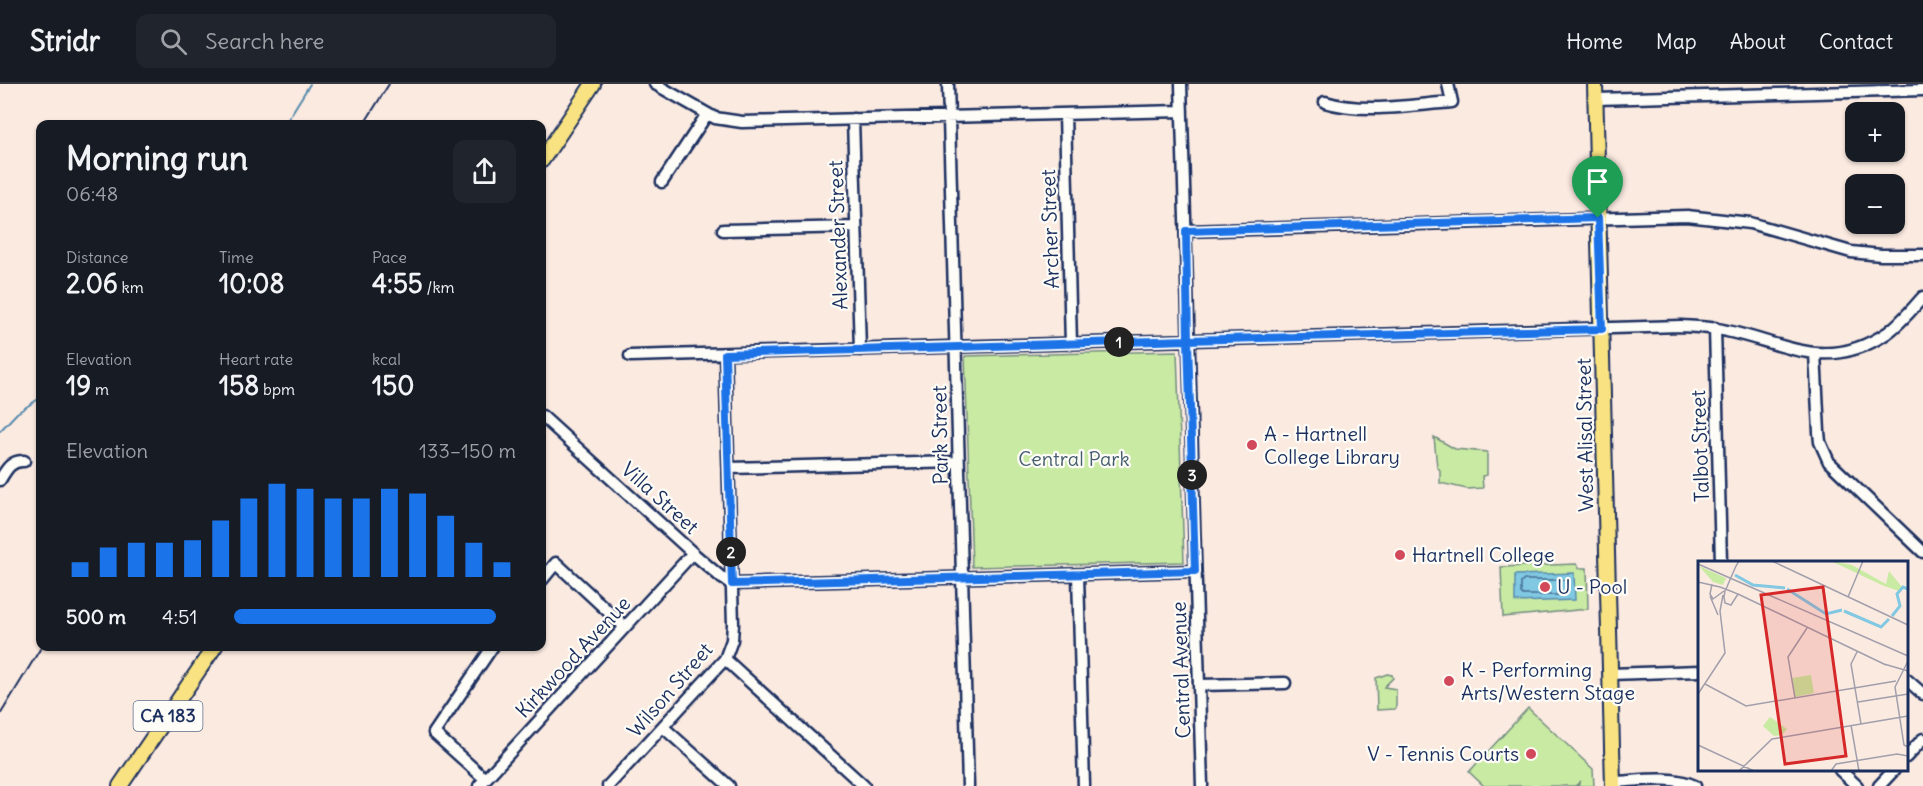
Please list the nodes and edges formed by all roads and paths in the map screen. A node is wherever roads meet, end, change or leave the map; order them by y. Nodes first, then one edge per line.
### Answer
1 (655, 84) edge
2 (948, 84) edge
3 (1181, 84) edge
4 (1448, 84) edge
5 (1596, 84) edge
6 (1674, 84) edge
7 (589, 86) edge
8 (1833, 88) edge
9 (1923, 90) edge
10 (1675, 97) junction
11 (1596, 99) junction
12 (1324, 102) dead end
13 (1182, 111) junction
14 (707, 114) junction
15 (1065, 114) junction
16 (949, 116) junction
17 (853, 119) junction
18 (546, 154) edge
19 (662, 182) dead end
20 (1598, 218) junction
21 (856, 226) junction
22 (723, 230) dead end
23 (1186, 231) junction
24 (1923, 255) edge
25 (1923, 297) edge
26 (1715, 328) junction
27 (1602, 329) junction
28 (1188, 340) junction
29 (1071, 344) junction
30 (956, 347) junction
31 (860, 350) junction
32 (725, 354) junction
33 (1815, 354) junction
34 (630, 356) dead end
35 (546, 420) edge
36 (24, 461) dead end
37 (958, 462) junction
38 (729, 468) junction
39 (0, 480) edge
40 (1923, 552) edge
41 (693, 553) junction
42 (1721, 561) edge
43 (1195, 571) junction
44 (546, 575) edge
45 (1078, 575) junction
46 (963, 577) junction
47 (732, 584) junction
48 (625, 627) junction
49 (212, 651) edge
50 (490, 651) edge
51 (725, 659) junction
52 (1698, 671) edge
53 (1610, 674) junction
54 (1908, 681) edge
55 (1285, 683) dead end
56 (1200, 686) junction
57 (1923, 694) edge
58 (663, 727) junction
59 (1923, 739) edge
60 (1908, 755) edge
61 (1841, 771) edge
62 (1893, 771) edge
63 (482, 783) edge
64 (1613, 784) edge
65 (120, 786) edge
66 (608, 786) edge
67 (729, 786) edge
68 (864, 786) edge
69 (968, 786) edge
70 (1084, 786) edge
71 (1202, 786) edge
72 (1695, 786) edge
73 (1857, 786) edge
74 (1879, 786) edge

1 - 14 street
2 - 16 street, Park Street
3 - 13 street, Central Avenue
4 - 12 street
5 - 11 main road, West Alisal Street
6 - 10 street
7 - 18 main road
8 - 9 street
8 - 10 street
10 - 11 street
11 - 20 main road, West Alisal Street
13 - 15 street
13 - 23 street, Central Avenue
14 - 17 street
14 - 19 street
15 - 16 street
15 - 29 street, Archer Street
16 - 17 street
16 - 30 street, Park Street
17 - 21 street, Alexander Street
20 - 23 street
20 - 24 street
20 - 27 main road, West Alisal Street
21 - 22 street
21 - 31 street, Alexander Street
23 - 28 street, Central Avenue
25 - 33 street
26 - 27 street
26 - 33 street
26 - 42 street, Talbot Street
27 - 28 street
27 - 53 main road, West Alisal Street
28 - 29 street
28 - 43 street, Central Avenue
29 - 30 street
30 - 31 street
30 - 37 street, Park Street
31 - 32 street
32 - 34 street
32 - 38 street, Wilson Street
33 - 40 street
35 - 41 street, Villa Street
36 - 39 street
37 - 38 street
37 - 46 street, Park Street
38 - 47 street, Wilson Street
41 - 47 street, Villa Street
41 - 48 street, Kirkwood Avenue
43 - 45 street
43 - 56 street, Central Avenue
44 - 48 street
45 - 46 street
45 - 70 street
46 - 47 street
46 - 69 street, Park Street
47 - 51 street, Wilson Street
48 - 63 street, Kirkwood Avenue
49 - 65 main road, CA 183
50 - 63 street
51 - 58 street, Wilson Street
51 - 68 street
52 - 53 street
53 - 64 main road, West Alisal Street
54 - 57 street
55 - 56 street
56 - 71 street, Central Avenue
58 - 66 street, Wilson Street
58 - 67 street
59 - 60 street
61 - 73 street
62 - 74 street
64 - 72 street

